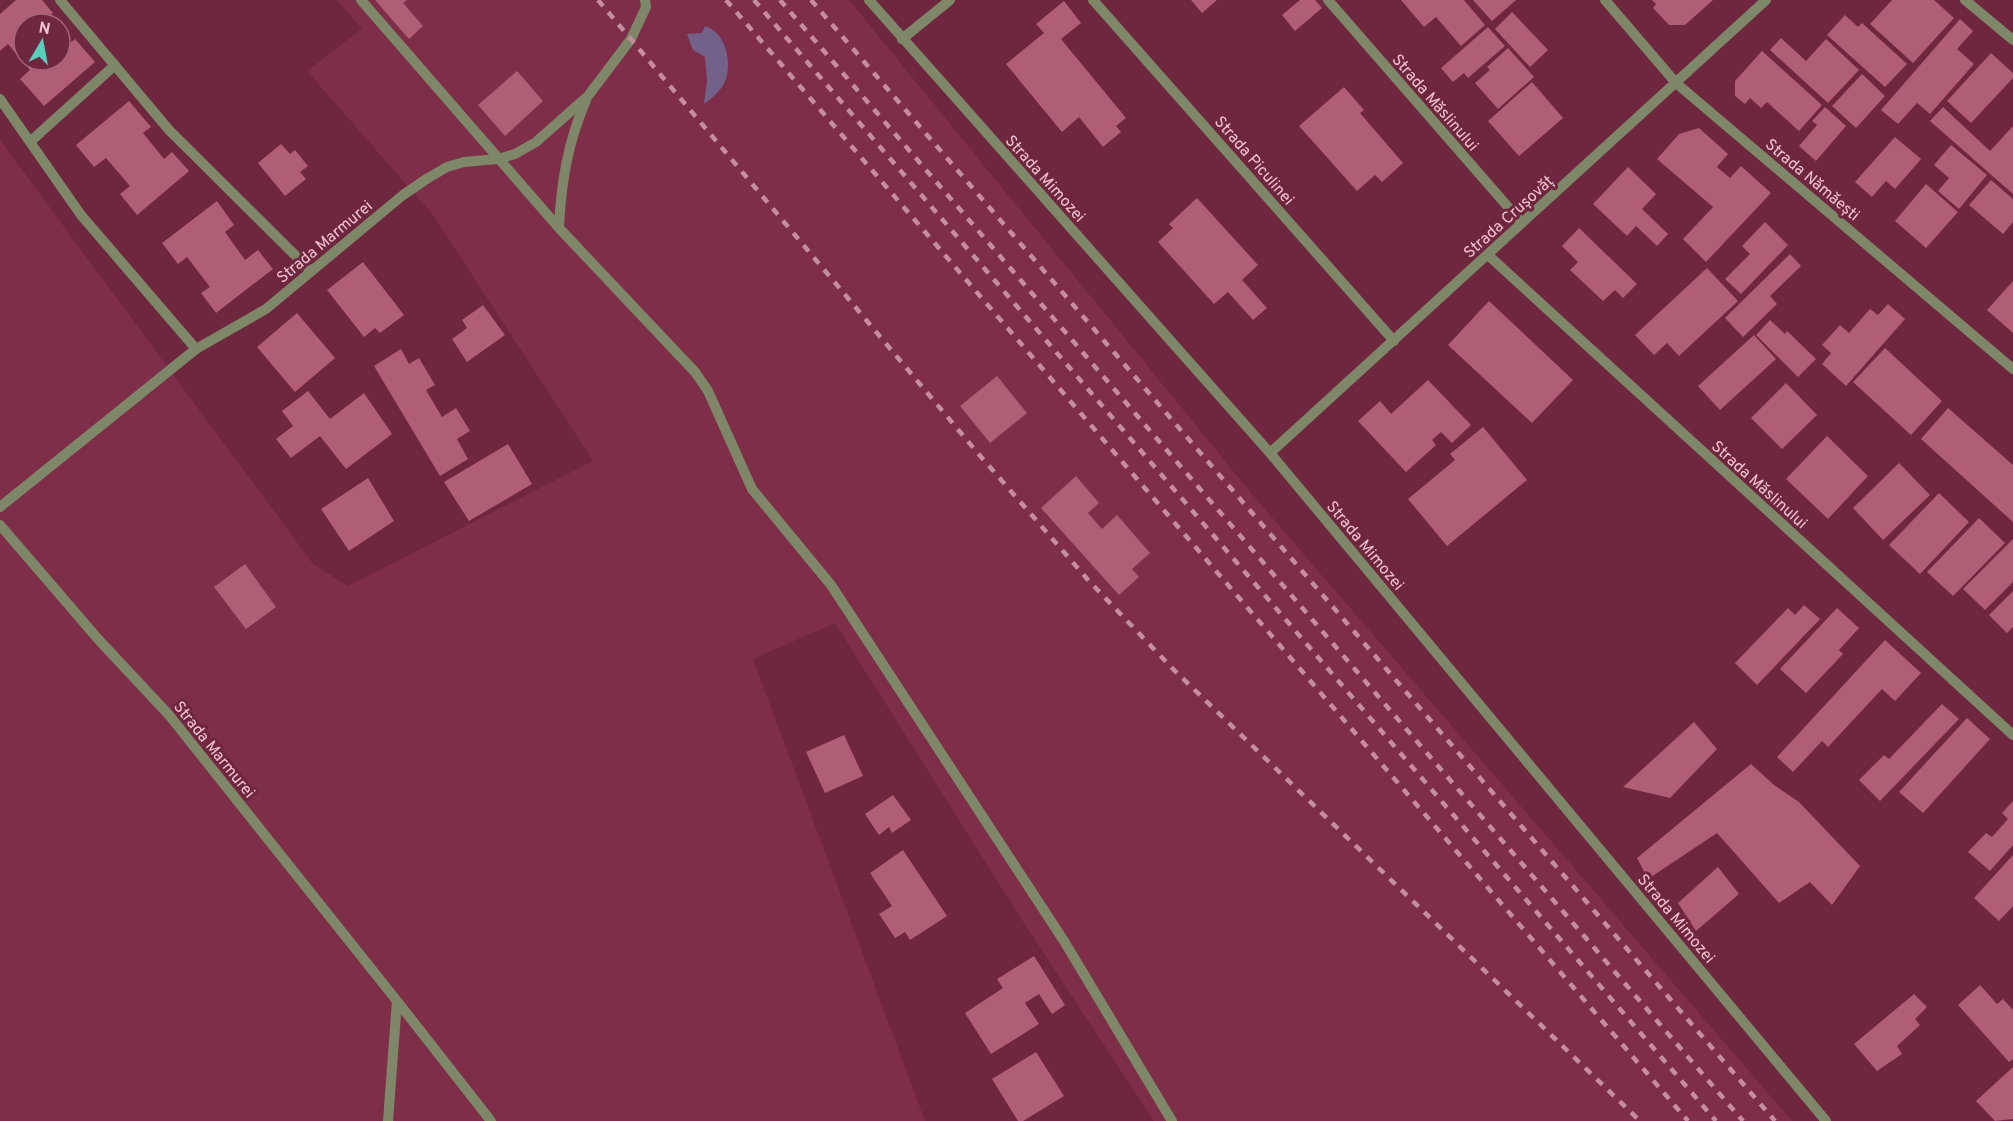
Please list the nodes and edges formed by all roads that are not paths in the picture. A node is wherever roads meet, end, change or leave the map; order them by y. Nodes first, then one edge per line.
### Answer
1 (60, 0) edge
2 (361, 0) edge
3 (645, 0) edge
4 (869, 0) edge
5 (950, 0) edge
6 (1093, 0) edge
7 (1328, 0) edge
8 (1605, 0) edge
9 (1766, 0) edge
10 (1965, 0) edge
11 (902, 39) junction
12 (2013, 40) edge
13 (115, 65) junction
14 (1676, 82) junction
15 (588, 96) junction
16 (0, 99) edge
17 (31, 141) junction
18 (498, 159) junction
19 (1522, 223) junction
20 (559, 228) junction
21 (1488, 255) junction
22 (311, 271) junction
23 (1394, 341) junction
24 (196, 349) junction
25 (2013, 369) edge
26 (1270, 453) junction
27 (0, 507) edge
28 (0, 525) edge
29 (2013, 735) edge
30 (397, 1001) junction
31 (388, 1121) edge
32 (491, 1121) edge
33 (1172, 1121) edge
34 (1827, 1121) edge

1 - 13 street
2 - 18 street
3 - 15 street, Strada Marmurei
4 - 11 street, Strada Mimozei
5 - 11 street
6 - 23 street, Strada Piculinei
7 - 19 street, Strada Măslinului
8 - 14 street, Strada Nămăești
9 - 14 street, Strada Crușovăț
10 - 12 street
11 - 26 street, Strada Mimozei
13 - 17 street
13 - 22 street
14 - 19 street, Strada Crușovăț
14 - 25 street, Strada Nămăești
15 - 18 street, Strada Marmurei
15 - 20 street
16 - 17 street
17 - 24 street
18 - 20 street
18 - 22 street, Strada Marmurei
19 - 21 street, Strada Crușovăț
20 - 33 street
21 - 23 street, Strada Crușovăț
21 - 29 street, Strada Măslinului
22 - 24 street, Strada Marmurei
23 - 26 street, Strada Crușovăț
24 - 27 street, Strada Marmurei
26 - 34 street, Strada Mimozei
28 - 30 street, Strada Marmurei
30 - 31 street
30 - 32 street, Strada Marmurei

